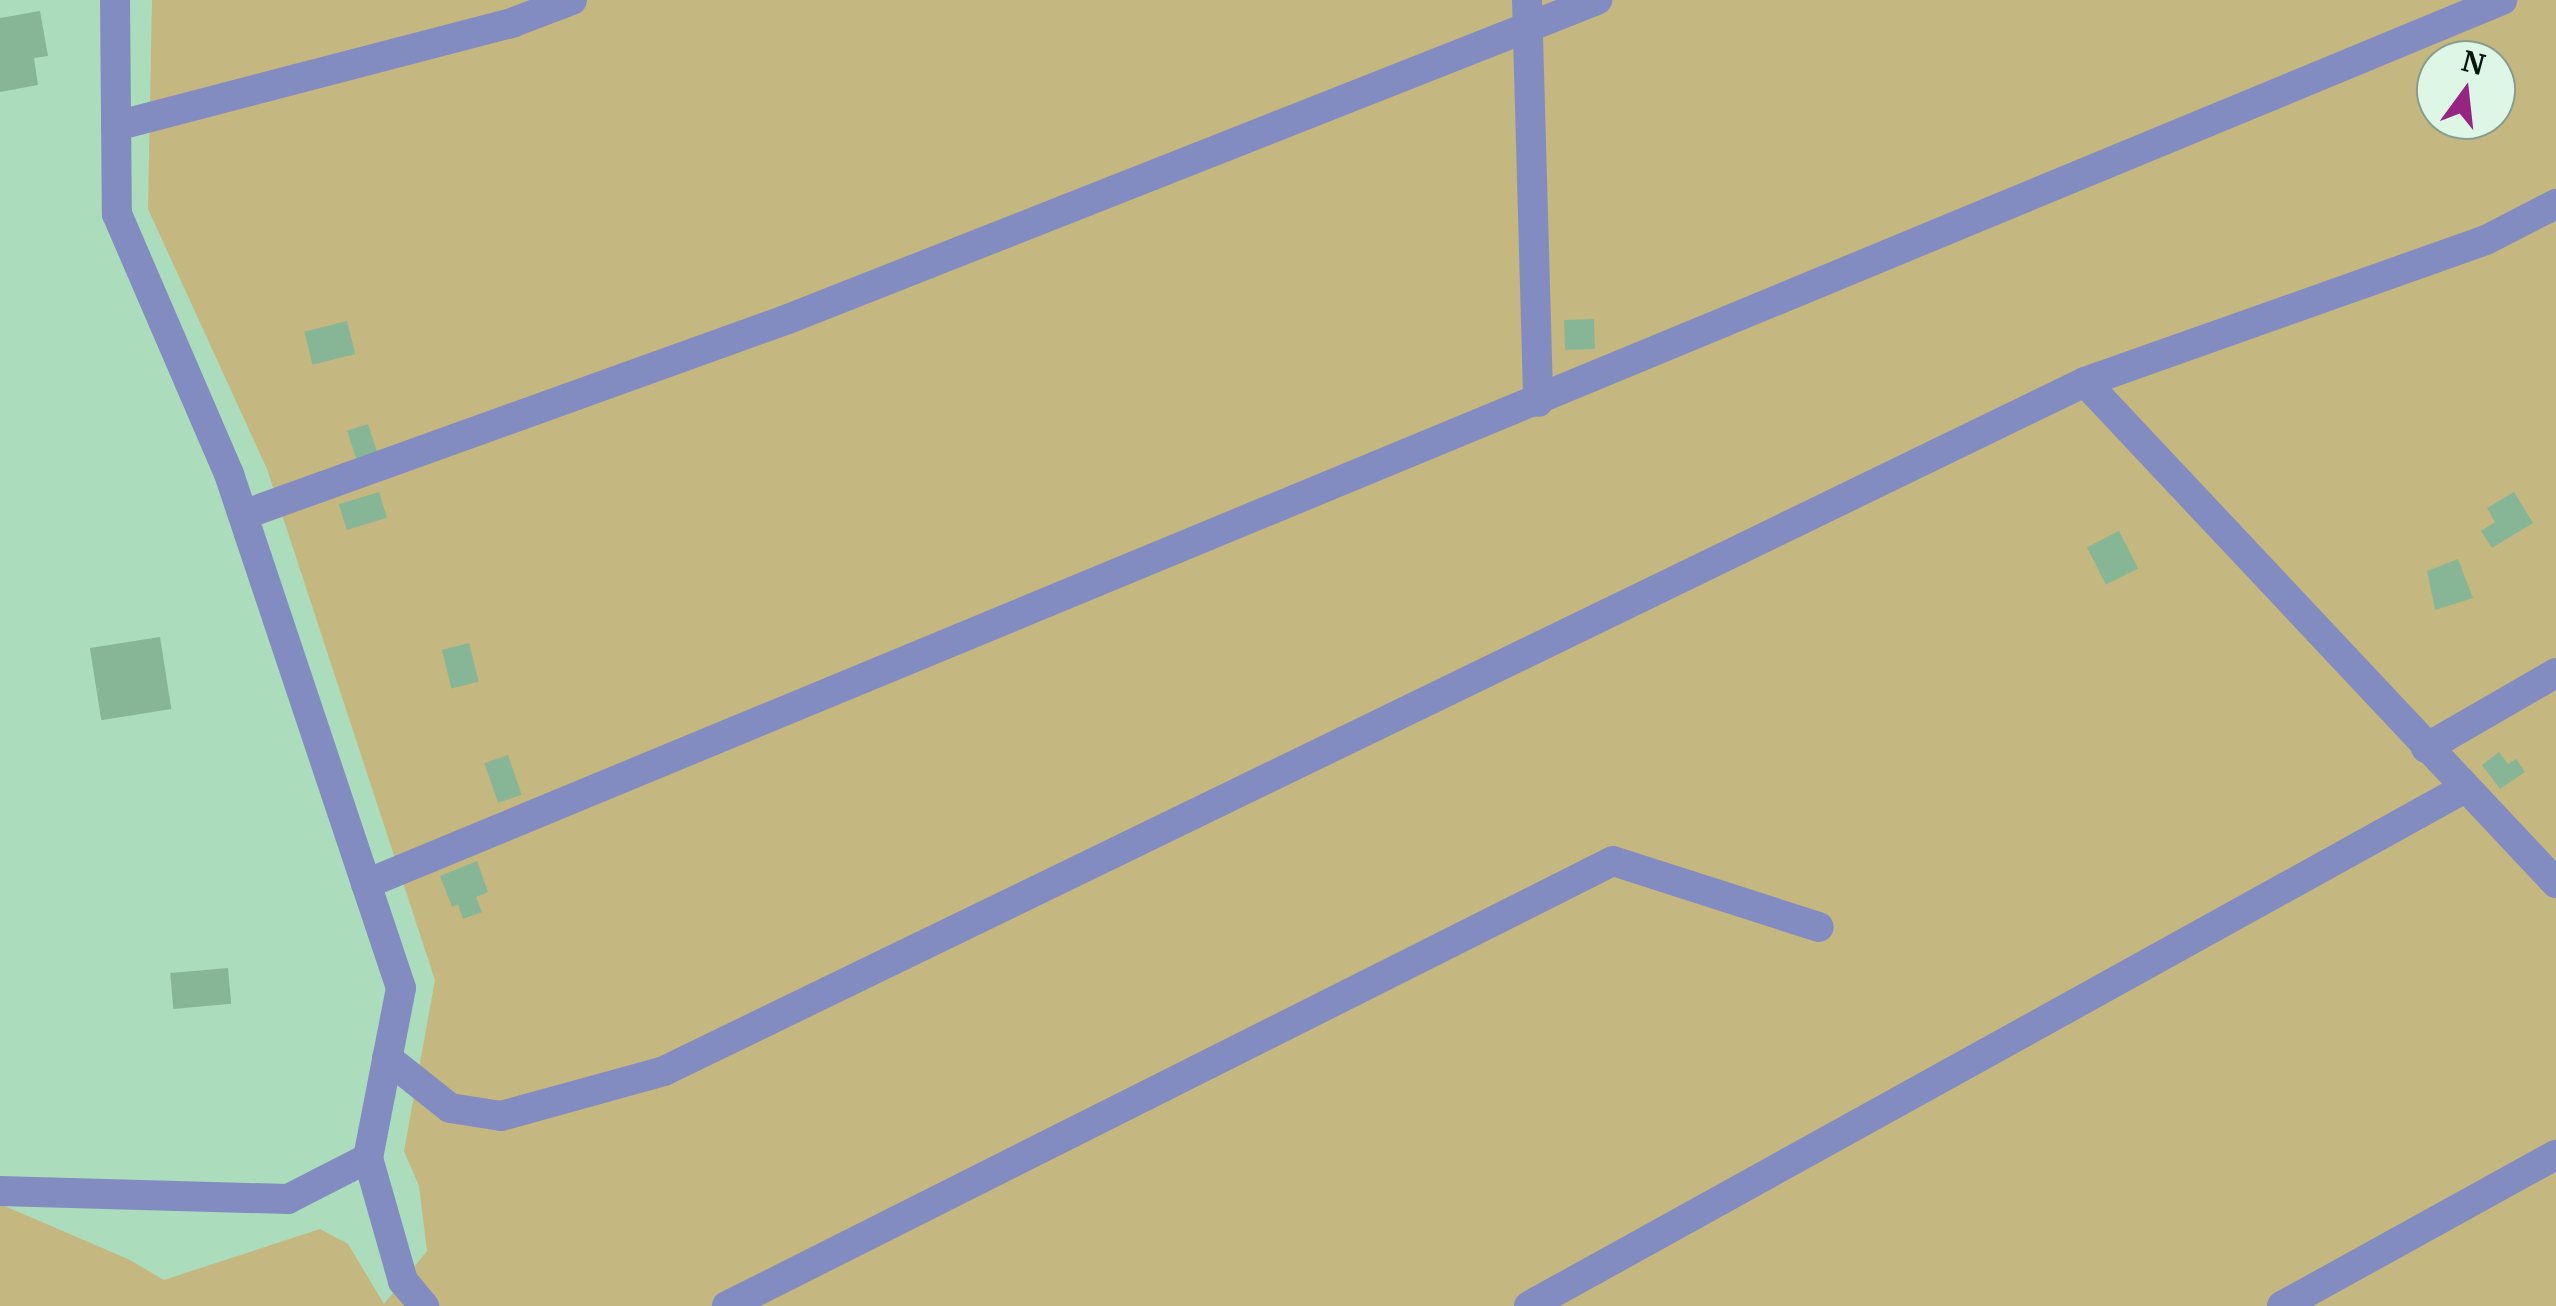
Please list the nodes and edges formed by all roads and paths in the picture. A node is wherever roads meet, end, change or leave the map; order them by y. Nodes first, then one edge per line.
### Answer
1 (114, 0) edge
2 (572, 0) edge
3 (1597, 0) edge
4 (2502, 0) edge
5 (1527, 13) edge
6 (116, 126) junction
7 (2556, 204) edge
8 (2085, 382) junction
9 (1538, 402) junction
10 (243, 515) junction
11 (2556, 673) edge
12 (2426, 748) junction
13 (2464, 788) junction
14 (2556, 882) edge
15 (366, 884) junction
16 (1818, 927) dead end
17 (387, 1058) junction
18 (2556, 1155) edge
19 (368, 1158) junction
20 (0, 1191) edge
21 (424, 1306) edge
22 (727, 1306) edge
23 (1529, 1306) edge
24 (2282, 1306) edge

1 - 6 street
2 - 6 street
3 - 5 street
4 - 9 street
5 - 9 street
5 - 10 street
6 - 10 street
7 - 8 street
8 - 12 street
8 - 17 street
9 - 15 street
10 - 15 street
11 - 12 street
12 - 13 street
13 - 14 street
13 - 23 street
15 - 17 street
16 - 22 street
17 - 19 street
18 - 24 street
19 - 20 street
19 - 21 street

